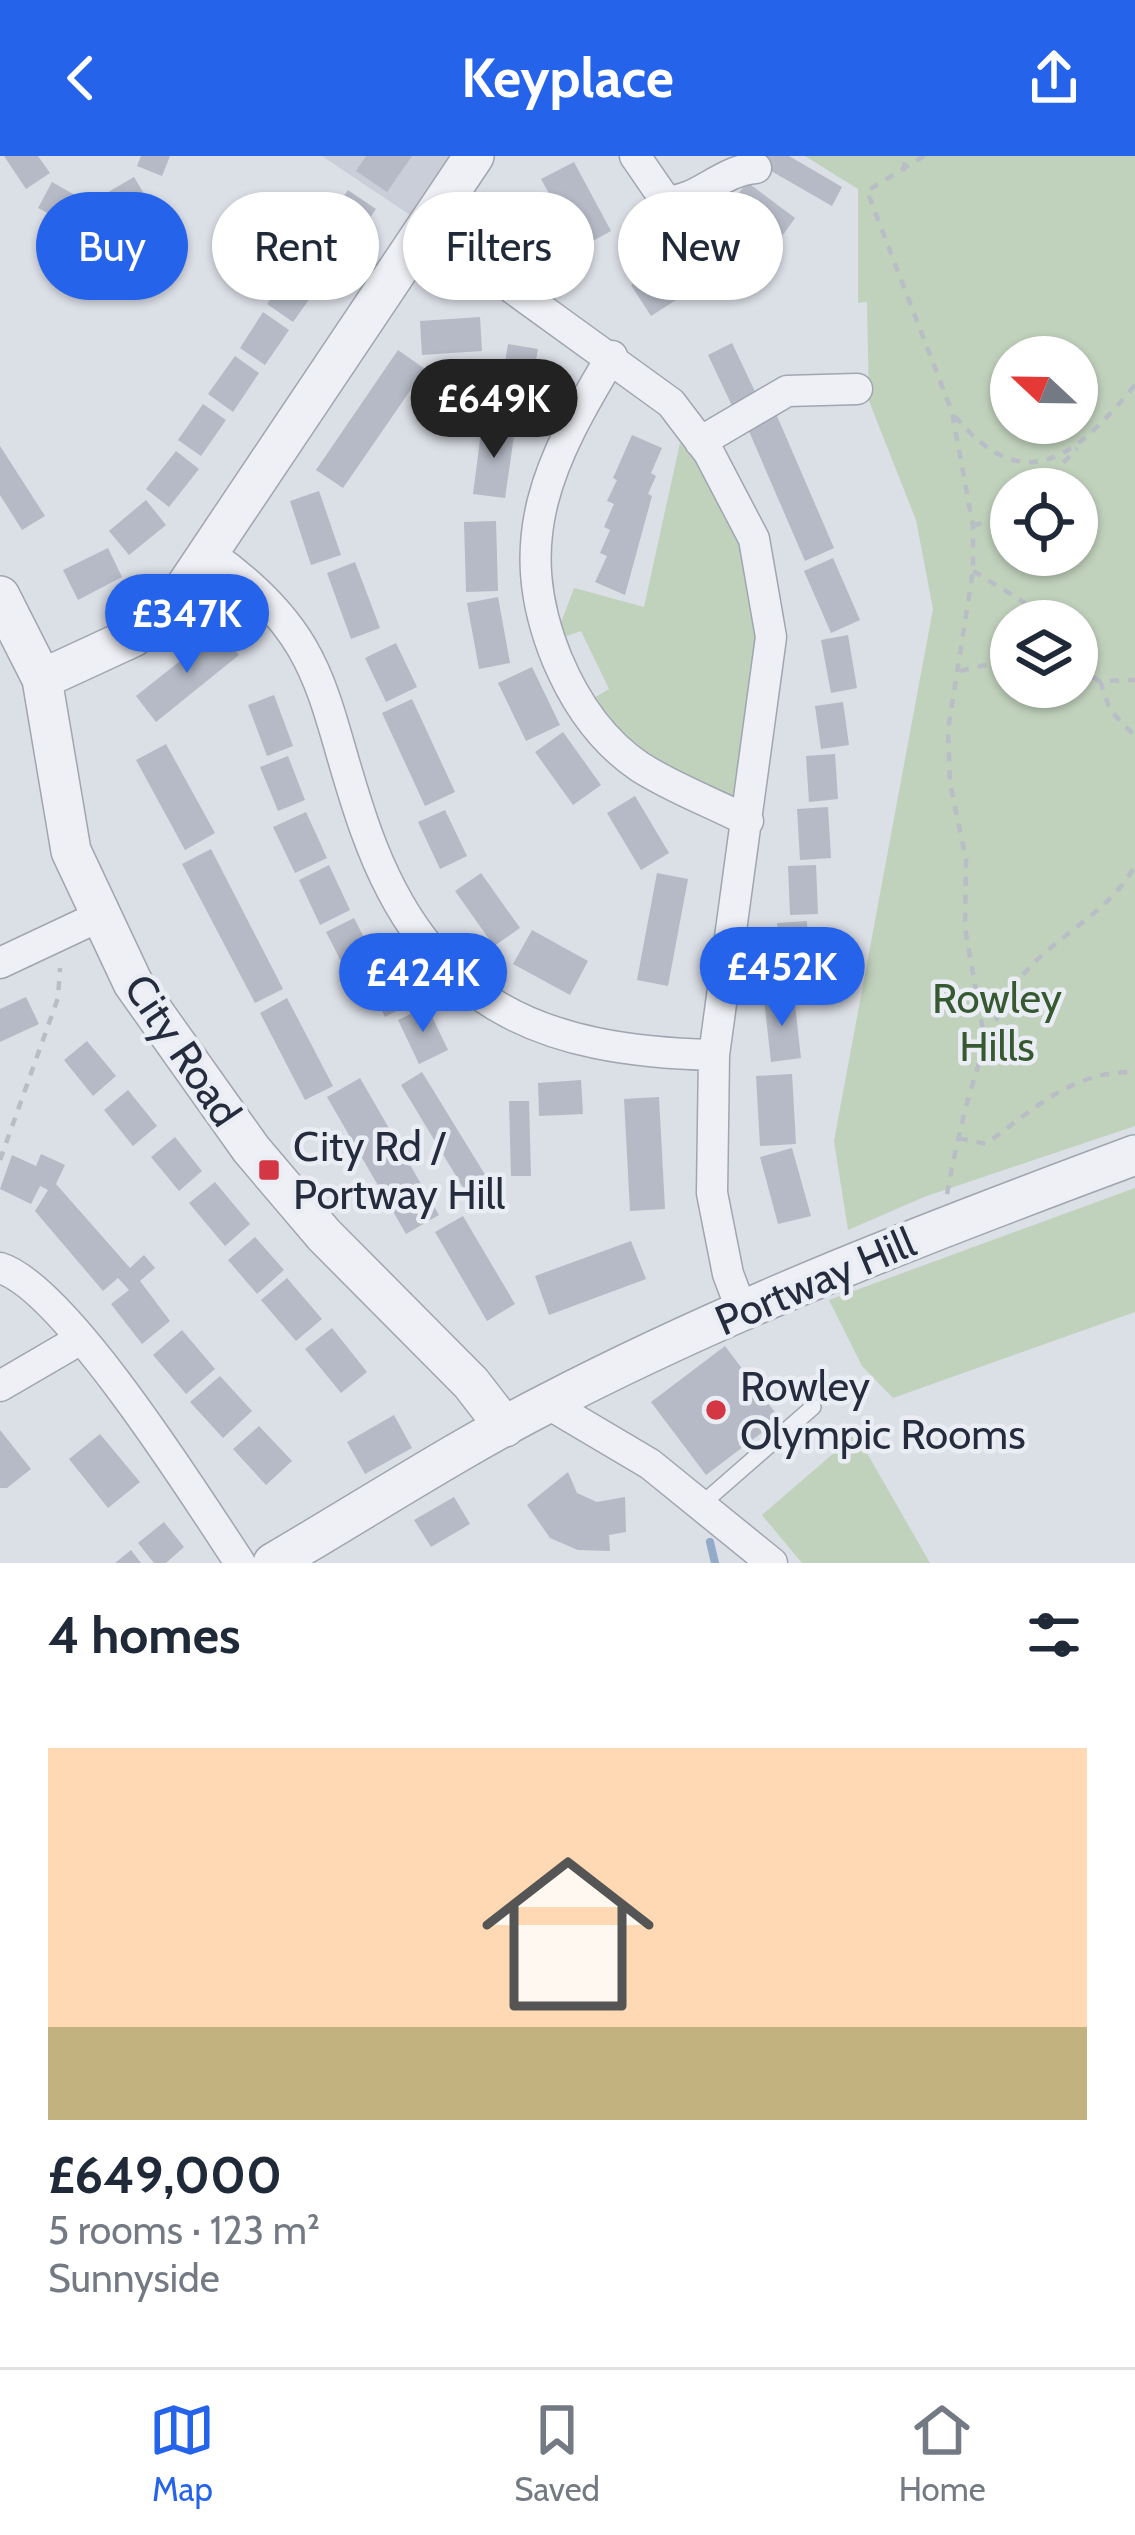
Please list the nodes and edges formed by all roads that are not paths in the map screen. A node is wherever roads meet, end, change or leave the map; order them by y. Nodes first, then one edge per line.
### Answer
1 (474, 156) edge
2 (635, 156) edge
3 (756, 168) dead end
4 (448, 192) edge
5 (403, 259) edge
6 (532, 300) edge
7 (612, 356) junction
8 (857, 389) dead end
9 (700, 442) junction
10 (210, 554) junction
11 (0, 596) edge
12 (42, 679) junction
13 (748, 821) junction
14 (98, 917) junction
15 (0, 963) edge
16 (714, 1054) junction
17 (1135, 1156) edge
18 (0, 1268) edge
19 (742, 1311) junction
20 (79, 1340) junction
21 (0, 1386) edge
22 (547, 1403) junction
23 (813, 1407) dead end
24 (505, 1427) junction
25 (703, 1503) junction
26 (240, 1563) edge
27 (273, 1563) edge
28 (772, 1563) edge

1 - 4 street
2 - 3 street
5 - 10 street
6 - 7 street
7 - 9 street
7 - 13 street
8 - 9 street
9 - 13 street
10 - 12 street
10 - 16 street
11 - 12 street, City Road
12 - 14 street, City Road
13 - 16 street
14 - 15 street
14 - 24 street, City Road
16 - 19 street
17 - 19 street, Portway Hill
18 - 20 street
19 - 22 street, Portway Hill
20 - 21 street
20 - 26 street
22 - 24 street, Portway Hill
22 - 25 street
23 - 25 lane
24 - 27 street, Portway Hill
25 - 28 street

